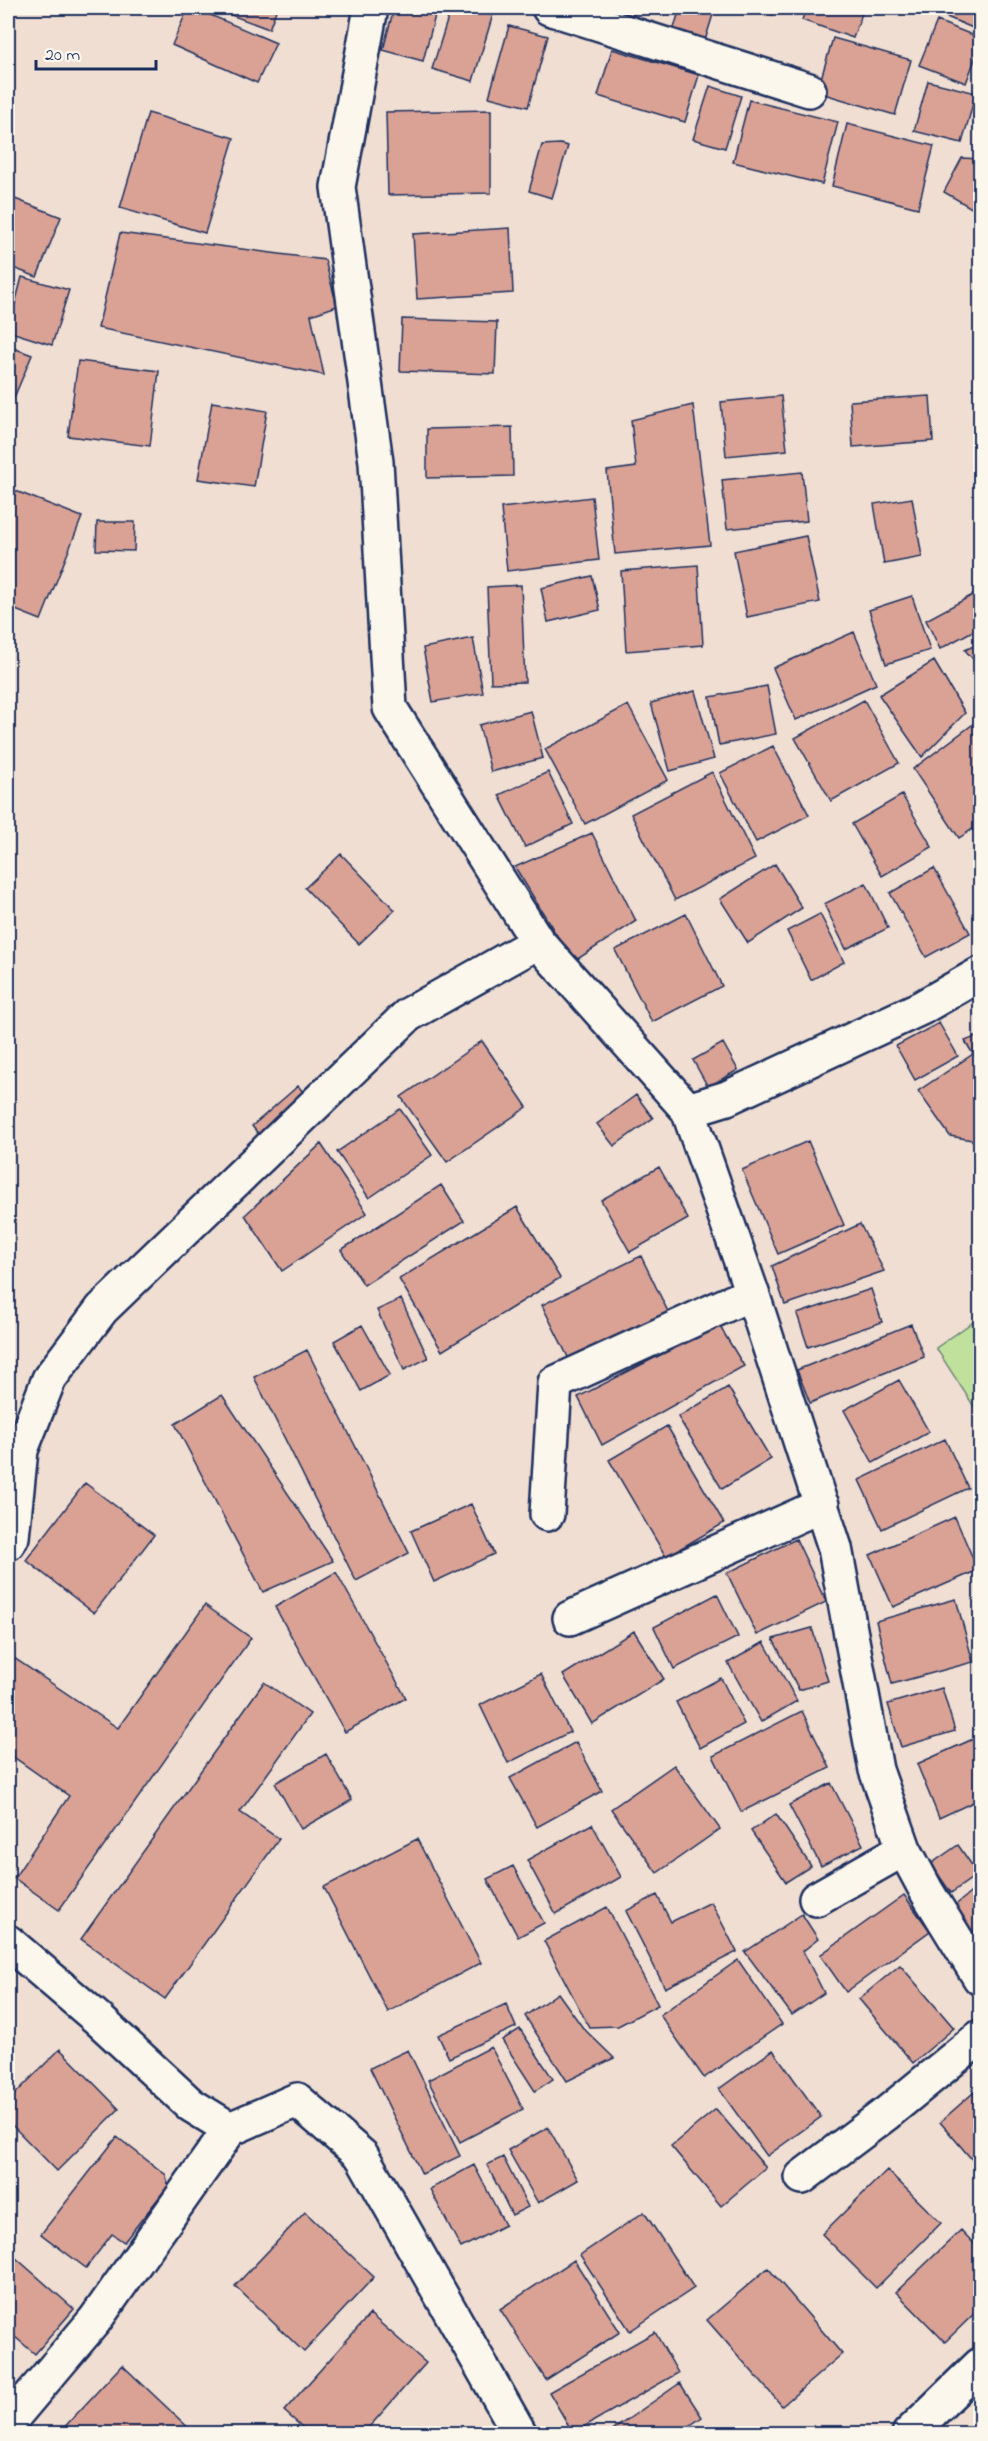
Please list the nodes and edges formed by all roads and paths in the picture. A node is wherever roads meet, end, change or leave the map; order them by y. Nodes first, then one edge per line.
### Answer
1 (371, 8) edge
2 (549, 8) edge
3 (809, 90) dead end
4 (538, 942) junction
5 (981, 974) edge
6 (688, 1110) junction
7 (752, 1293) junction
8 (14, 1445) edge
9 (822, 1506) junction
10 (547, 1514) dead end
11 (8, 1543) edge
12 (570, 1618) dead end
13 (904, 1849) junction
14 (816, 1899) dead end
15 (8, 1942) edge
16 (981, 1978) edge
17 (981, 2037) edge
18 (230, 2129) junction
19 (802, 2177) dead end
20 (981, 2365) edge
21 (8, 2423) edge
22 (520, 2433) edge
23 (909, 2433) edge

1 - 4 street
2 - 3 street
4 - 6 street
4 - 8 street
5 - 6 street
6 - 7 street
7 - 9 street
7 - 10 street
8 - 11 street
9 - 12 street
9 - 13 street
13 - 14 street
13 - 16 street
15 - 18 street
17 - 19 street
18 - 21 street
18 - 22 street
20 - 23 street

